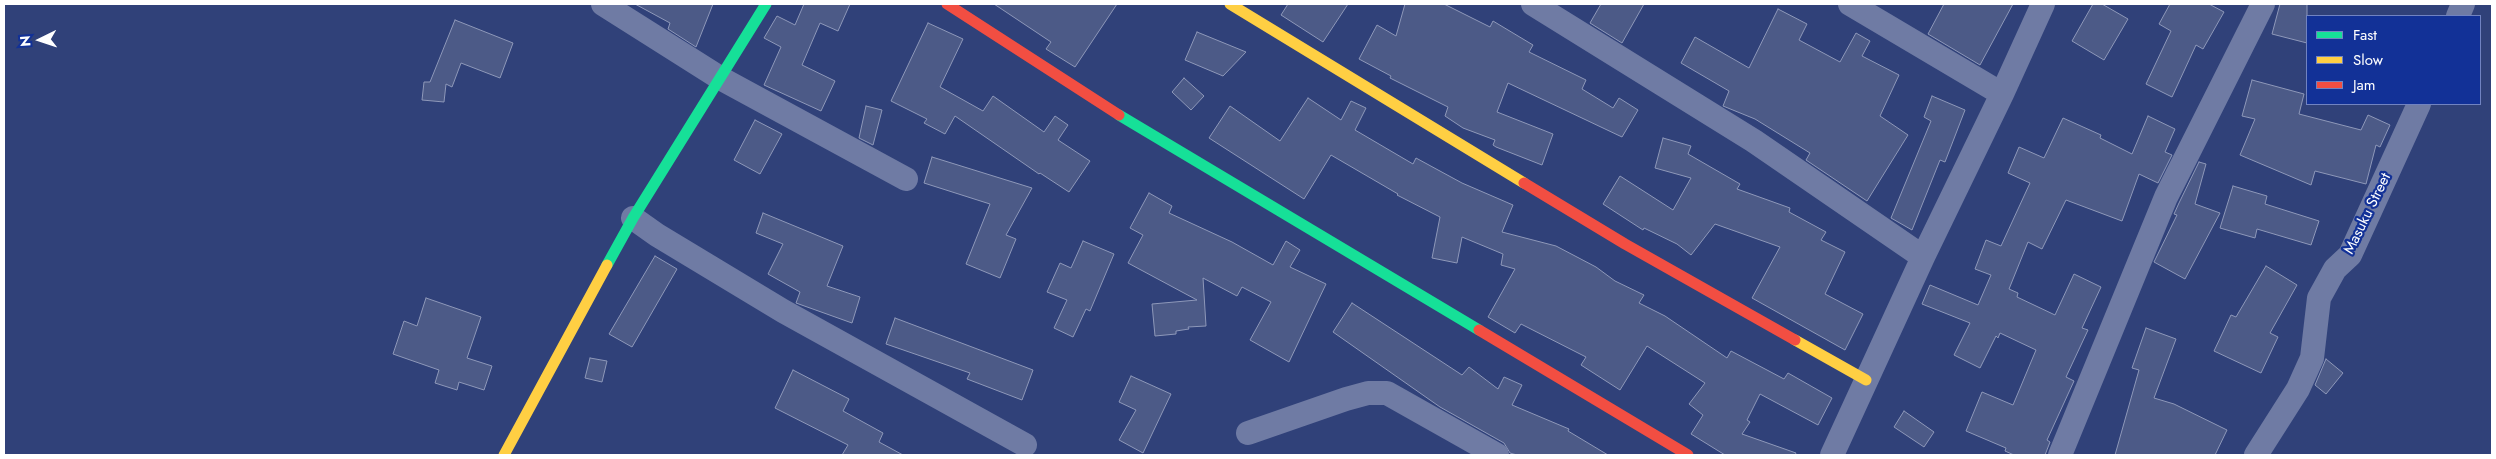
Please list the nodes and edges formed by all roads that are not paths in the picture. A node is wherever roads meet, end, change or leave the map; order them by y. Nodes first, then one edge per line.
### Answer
1 (603, 4) edge
2 (766, 4) edge
3 (947, 4) edge
4 (1230, 4) edge
5 (1533, 4) edge
6 (1850, 4) edge
7 (2043, 4) edge
8 (2263, 4) edge
9 (720, 78) junction
10 (2002, 94) junction
11 (2418, 105) edge
12 (906, 179) dead end
13 (634, 218) junction
14 (1923, 256) junction
15 (1866, 380) junction
16 (1248, 433) dead end
17 (1025, 445) dead end
18 (504, 455) edge
19 (1498, 455) edge
20 (1688, 455) edge
21 (1832, 455) edge
22 (2060, 455) edge
23 (2256, 455) edge

1 - 9 street
2 - 9 street
3 - 20 street
4 - 15 street
5 - 14 street
6 - 10 street
7 - 10 street
8 - 22 street
9 - 12 street
9 - 13 street
10 - 14 street
11 - 23 street, Masuku Street
13 - 17 street
13 - 18 street
14 - 15 street
15 - 21 street
16 - 19 street

